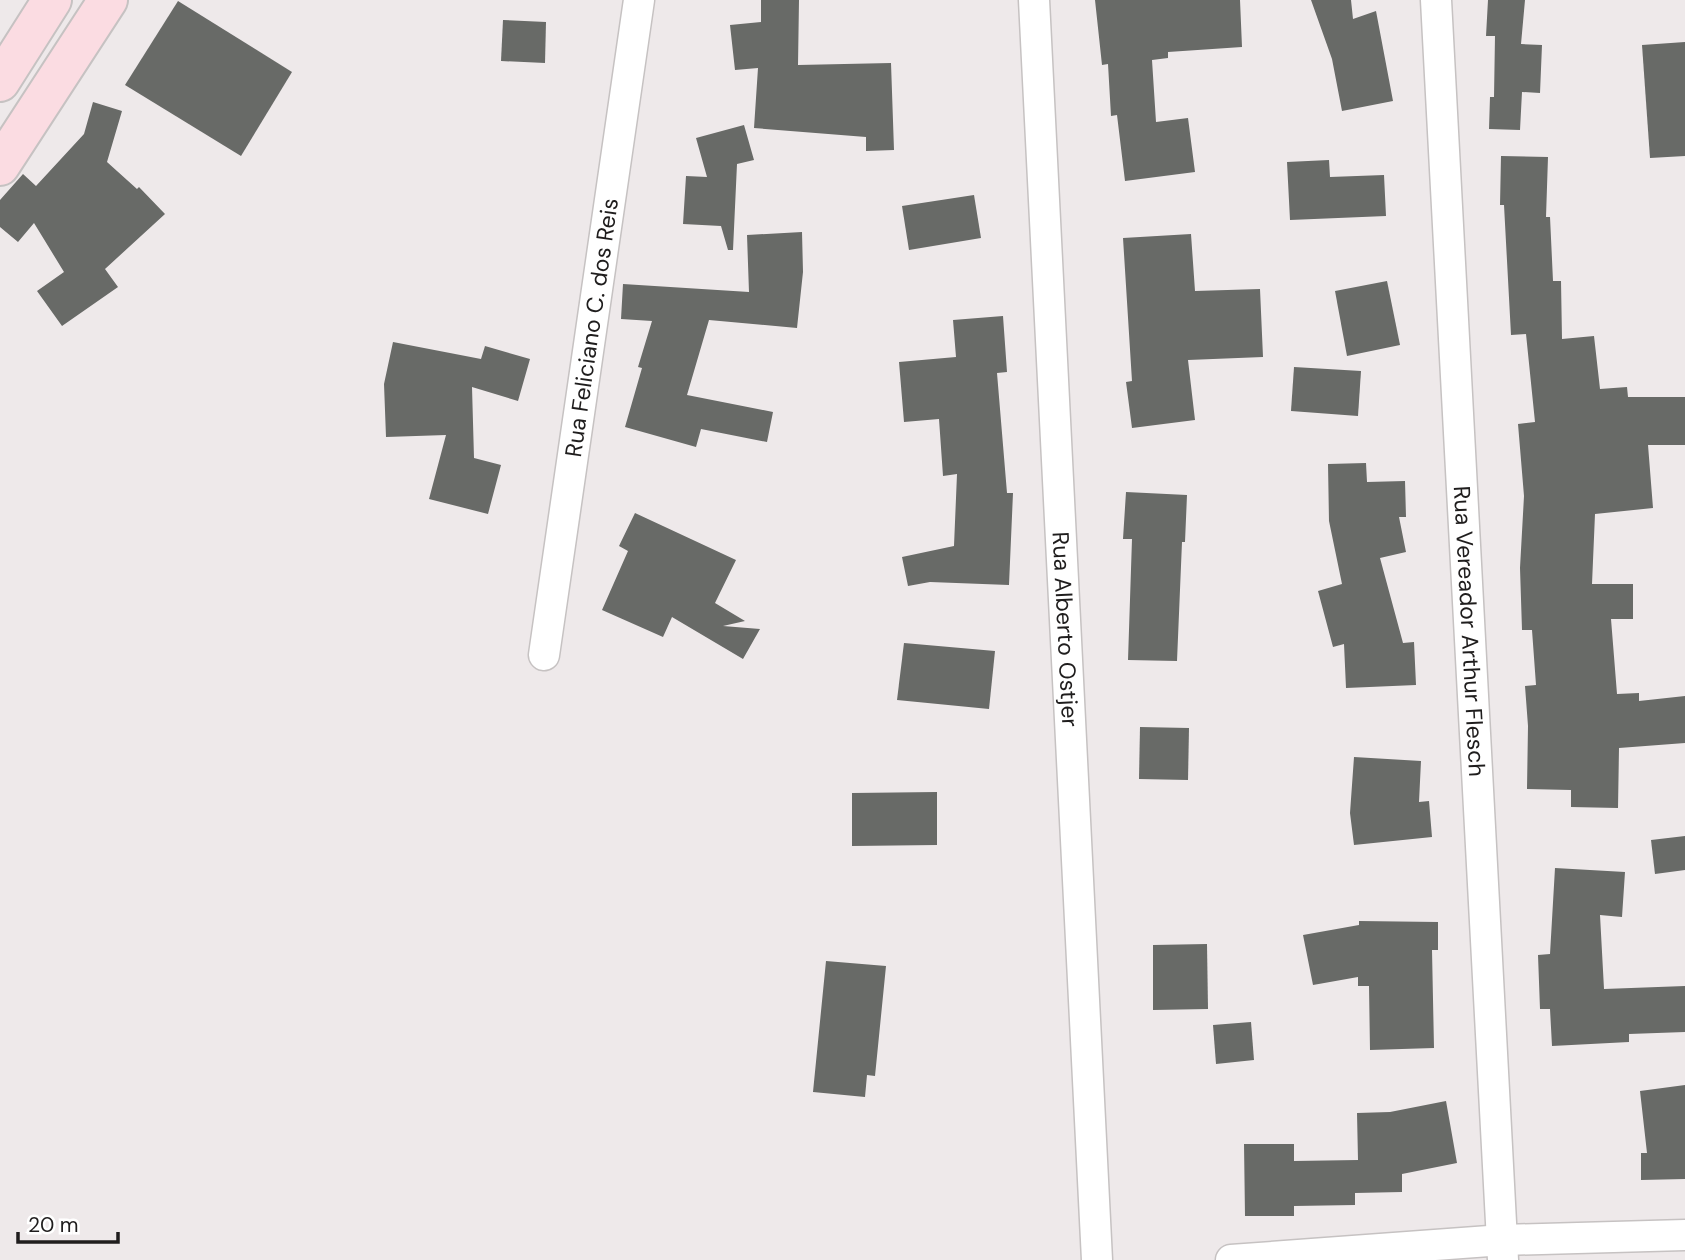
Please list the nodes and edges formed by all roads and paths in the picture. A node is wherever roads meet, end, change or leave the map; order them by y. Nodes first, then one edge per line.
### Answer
1 (52, 0) edge
2 (108, 0) edge
3 (639, 0) edge
4 (1034, 0) edge
5 (1436, 0) edge
6 (0, 82) edge
7 (0, 166) edge
8 (544, 655) dead end
9 (1685, 1235) edge
10 (1503, 1250) edge
11 (1097, 1260) edge
12 (1231, 1260) edge

1 - 6 main road
2 - 7 main road
3 - 8 street, Rua Feliciano C. dos Reis
4 - 11 street, Rua Alberto Ostjer
5 - 10 street, Rua Vereador Arthur Flesch
9 - 10 street
10 - 12 street

